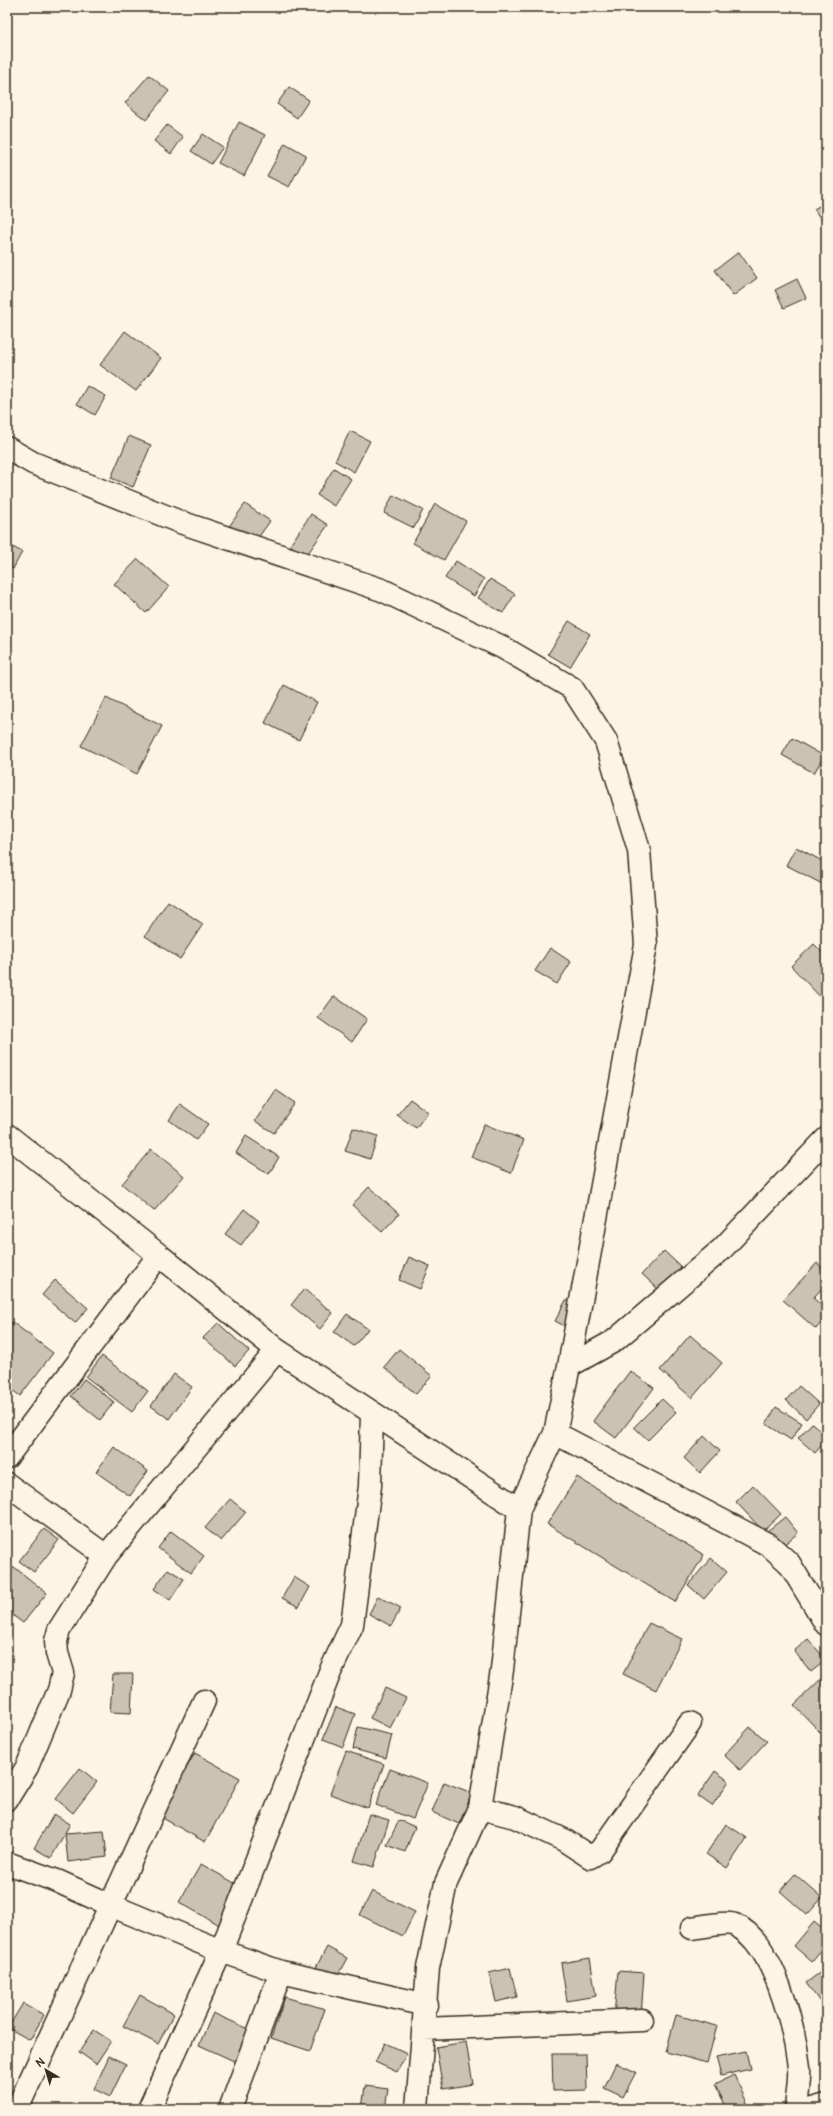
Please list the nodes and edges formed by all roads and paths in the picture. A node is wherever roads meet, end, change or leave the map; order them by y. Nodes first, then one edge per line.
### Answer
1 (7, 448) edge
2 (7, 1135) edge
3 (826, 1139) edge
4 (159, 1255) junction
5 (276, 1350) junction
6 (569, 1366) junction
7 (372, 1413) junction
8 (555, 1433) junction
9 (7, 1457) edge
10 (7, 1484) edge
11 (519, 1509) junction
12 (106, 1556) junction
13 (826, 1624) edge
14 (204, 1701) dead end
15 (690, 1723) dead end
16 (7, 1799) edge
17 (480, 1808) junction
18 (7, 1863) edge
19 (110, 1905) junction
20 (692, 1928) dead end
21 (221, 1951) junction
22 (281, 1972) junction
23 (427, 2005) junction
24 (642, 2020) dead end
25 (424, 2029) junction
26 (826, 2105) edge
27 (17, 2109) edge
28 (149, 2109) edge
29 (230, 2109) edge
30 (418, 2109) edge
31 (796, 2109) edge
32 (812, 2109) edge

1 - 6 street
2 - 4 street
3 - 6 street
4 - 5 street
4 - 9 street
5 - 7 street
5 - 12 street
6 - 8 street
7 - 11 street
7 - 21 street
8 - 11 street
8 - 13 street
10 - 12 street
11 - 17 street
12 - 16 street
14 - 19 street
15 - 17 street
17 - 23 street
18 - 19 street
19 - 21 street
19 - 27 street
20 - 31 street
21 - 22 street
21 - 28 street
22 - 23 street
22 - 29 street
23 - 25 street
24 - 25 street
25 - 30 street
26 - 32 street

